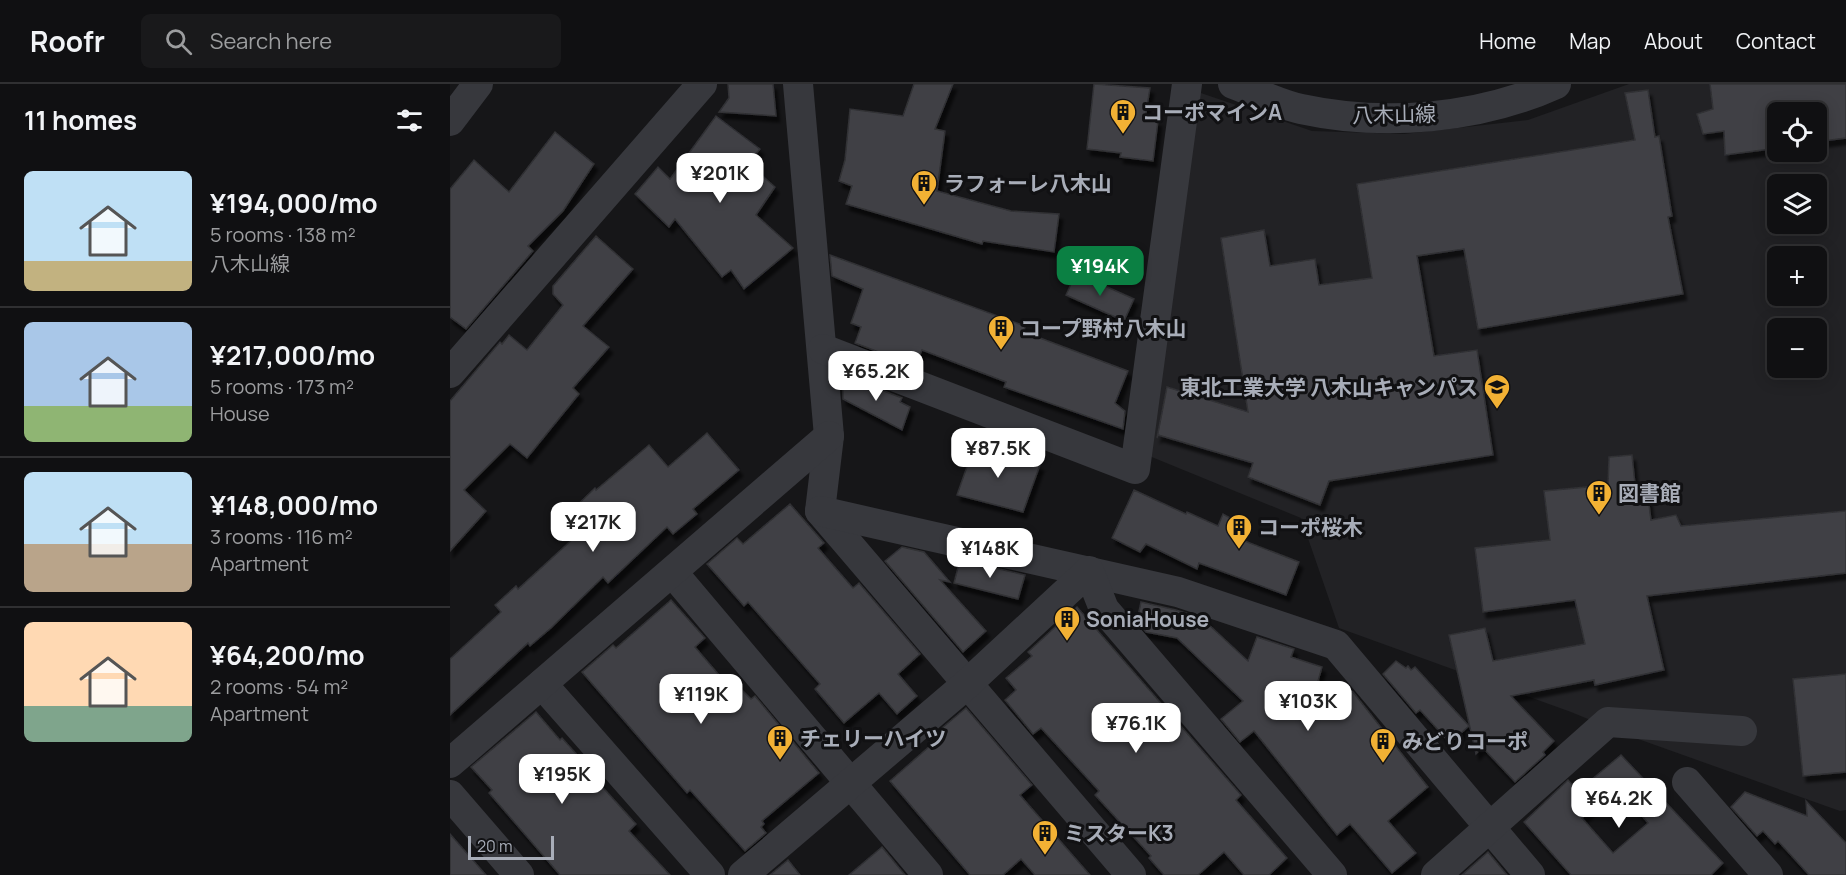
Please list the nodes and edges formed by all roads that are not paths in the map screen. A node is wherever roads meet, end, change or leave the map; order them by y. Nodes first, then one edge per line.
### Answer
1 (478, 84) edge
2 (702, 84) edge
3 (798, 84) edge
4 (1186, 84) edge
5 (1233, 84) edge
6 (1556, 84) edge
7 (450, 121) edge
8 (823, 348) junction
9 (450, 373) edge
10 (829, 436) junction
11 (820, 511) junction
12 (1089, 571) junction
13 (673, 573) junction
14 (542, 684) junction
15 (967, 684) junction
16 (1742, 731) dead end
17 (450, 763) edge
18 (1688, 782) dead end
19 (852, 785) junction
20 (450, 795) edge
21 (1489, 828) junction
22 (519, 875) edge
23 (710, 875) edge
24 (743, 875) edge
25 (928, 875) edge
26 (1131, 875) edge
27 (1332, 875) edge
28 (1436, 875) edge
29 (1530, 875) edge
30 (1768, 875) edge

1 - 7 street
2 - 9 street
3 - 8 street
4 - 8 street
5 - 6 street, 八木山線
8 - 10 street
10 - 11 street
10 - 13 street
11 - 12 street
11 - 15 street
12 - 15 street
12 - 21 street
12 - 27 street
13 - 14 street
13 - 19 street
14 - 17 street
14 - 23 street
15 - 19 street
15 - 26 street
16 - 21 street
18 - 30 street
19 - 24 street
19 - 25 street
20 - 22 street
21 - 28 street
21 - 29 street

